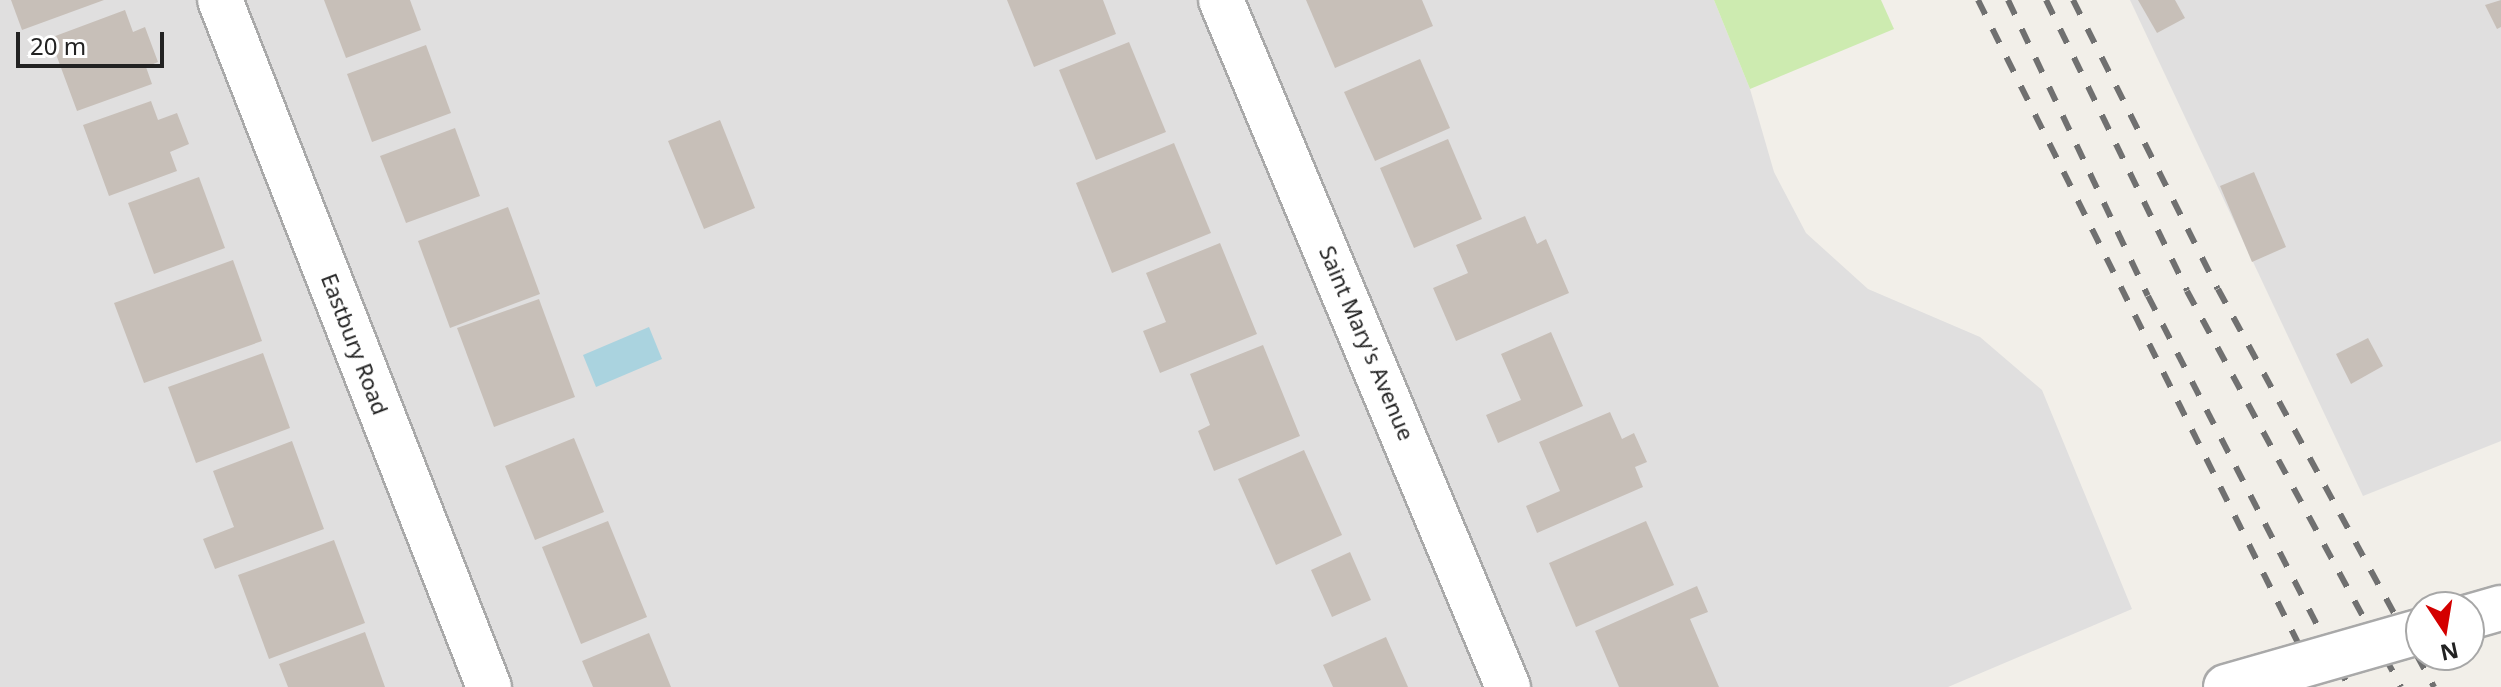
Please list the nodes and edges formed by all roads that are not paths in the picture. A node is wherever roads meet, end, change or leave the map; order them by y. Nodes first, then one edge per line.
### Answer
1 (220, 0) edge
2 (1221, 0) edge
3 (2405, 636) edge
4 (489, 687) edge
5 (1508, 687) edge
6 (2226, 687) edge

1 - 4 street, Eastbury Road
2 - 5 street, Saint Mary's Avenue
3 - 6 street, bridge

